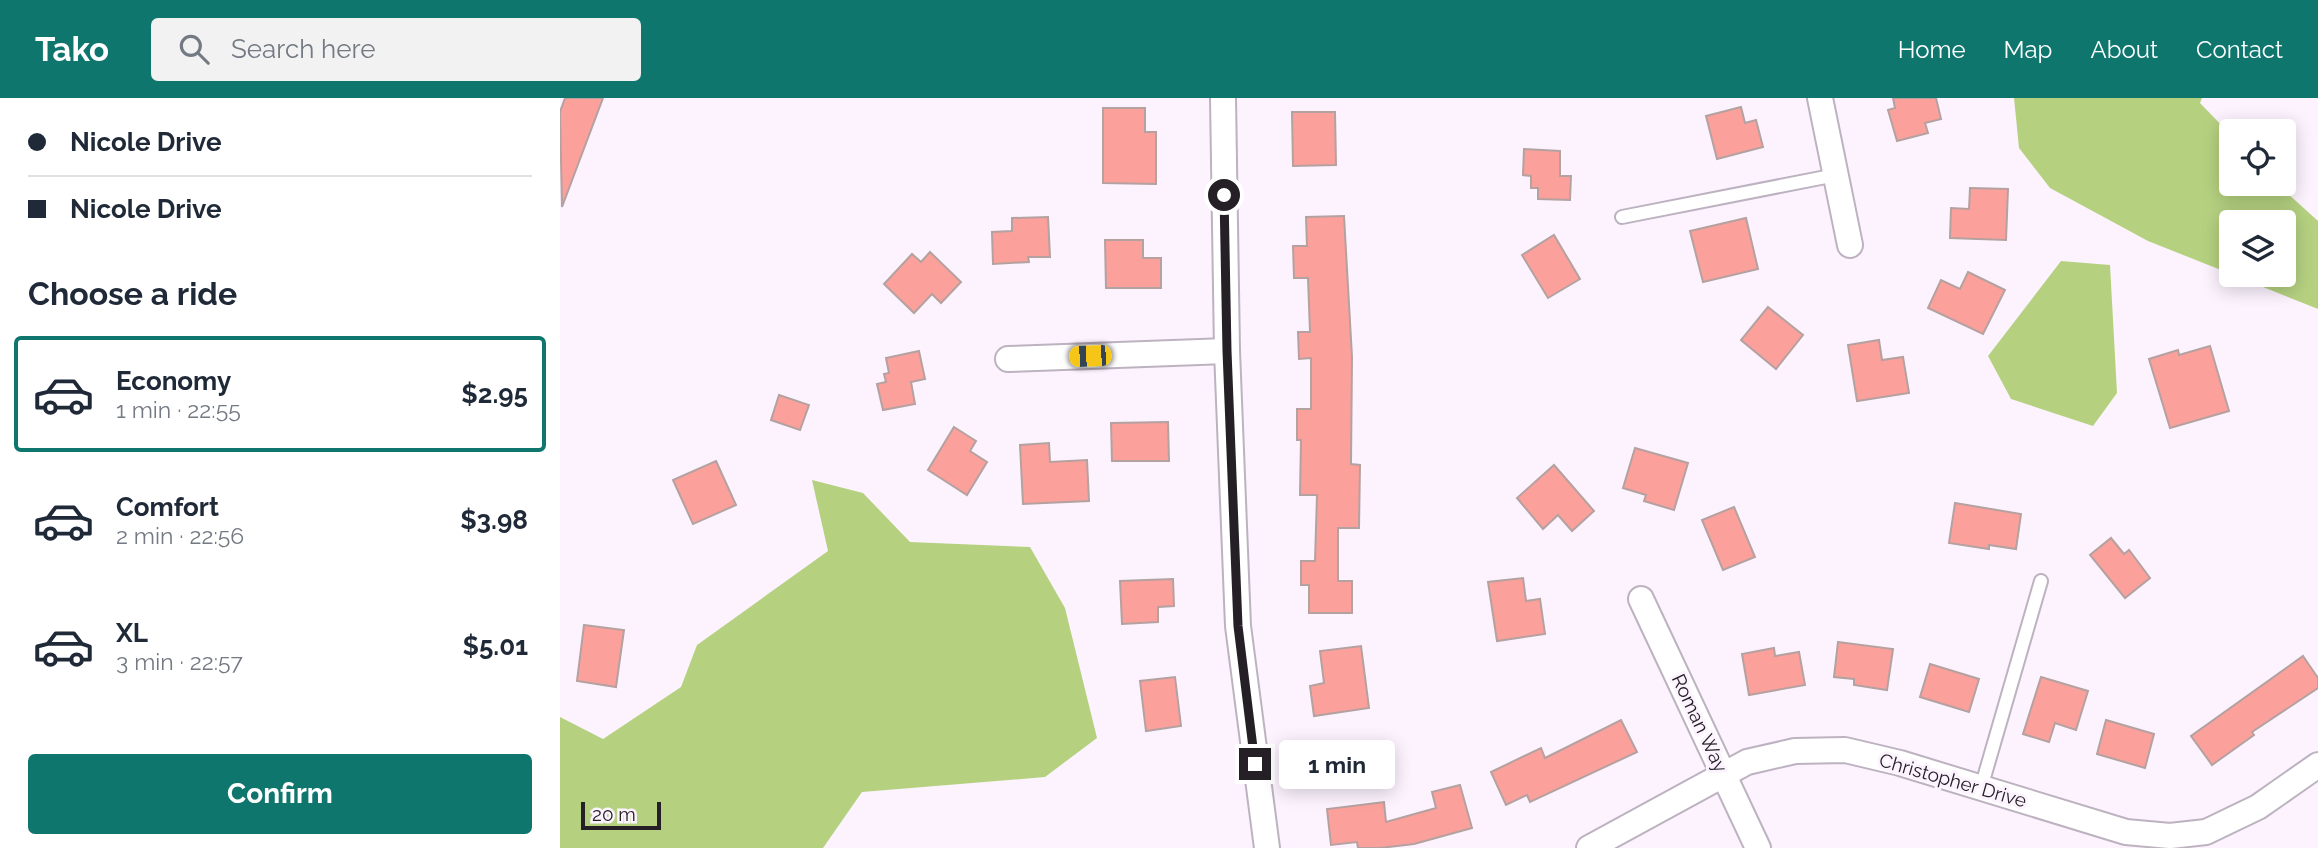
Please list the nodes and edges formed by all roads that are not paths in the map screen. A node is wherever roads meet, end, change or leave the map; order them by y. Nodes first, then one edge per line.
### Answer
1 (1223, 98) edge
2 (1820, 98) edge
3 (1836, 174) junction
4 (1622, 216) dead end
5 (1850, 244) dead end
6 (1227, 351) junction
7 (1008, 359) dead end
8 (2041, 581) dead end
9 (1641, 599) dead end
10 (2318, 765) edge
11 (1723, 774) junction
12 (1981, 788) junction
13 (1267, 848) edge
14 (1589, 848) edge
15 (1758, 848) edge

1 - 6 street
2 - 3 street
3 - 4 lane
3 - 5 street
6 - 7 street
6 - 13 street
8 - 12 lane
9 - 11 street, Roman Way
10 - 12 street, Christopher Drive
11 - 12 street, Christopher Drive
11 - 14 street, Christopher Drive
11 - 15 street, Roman Way

